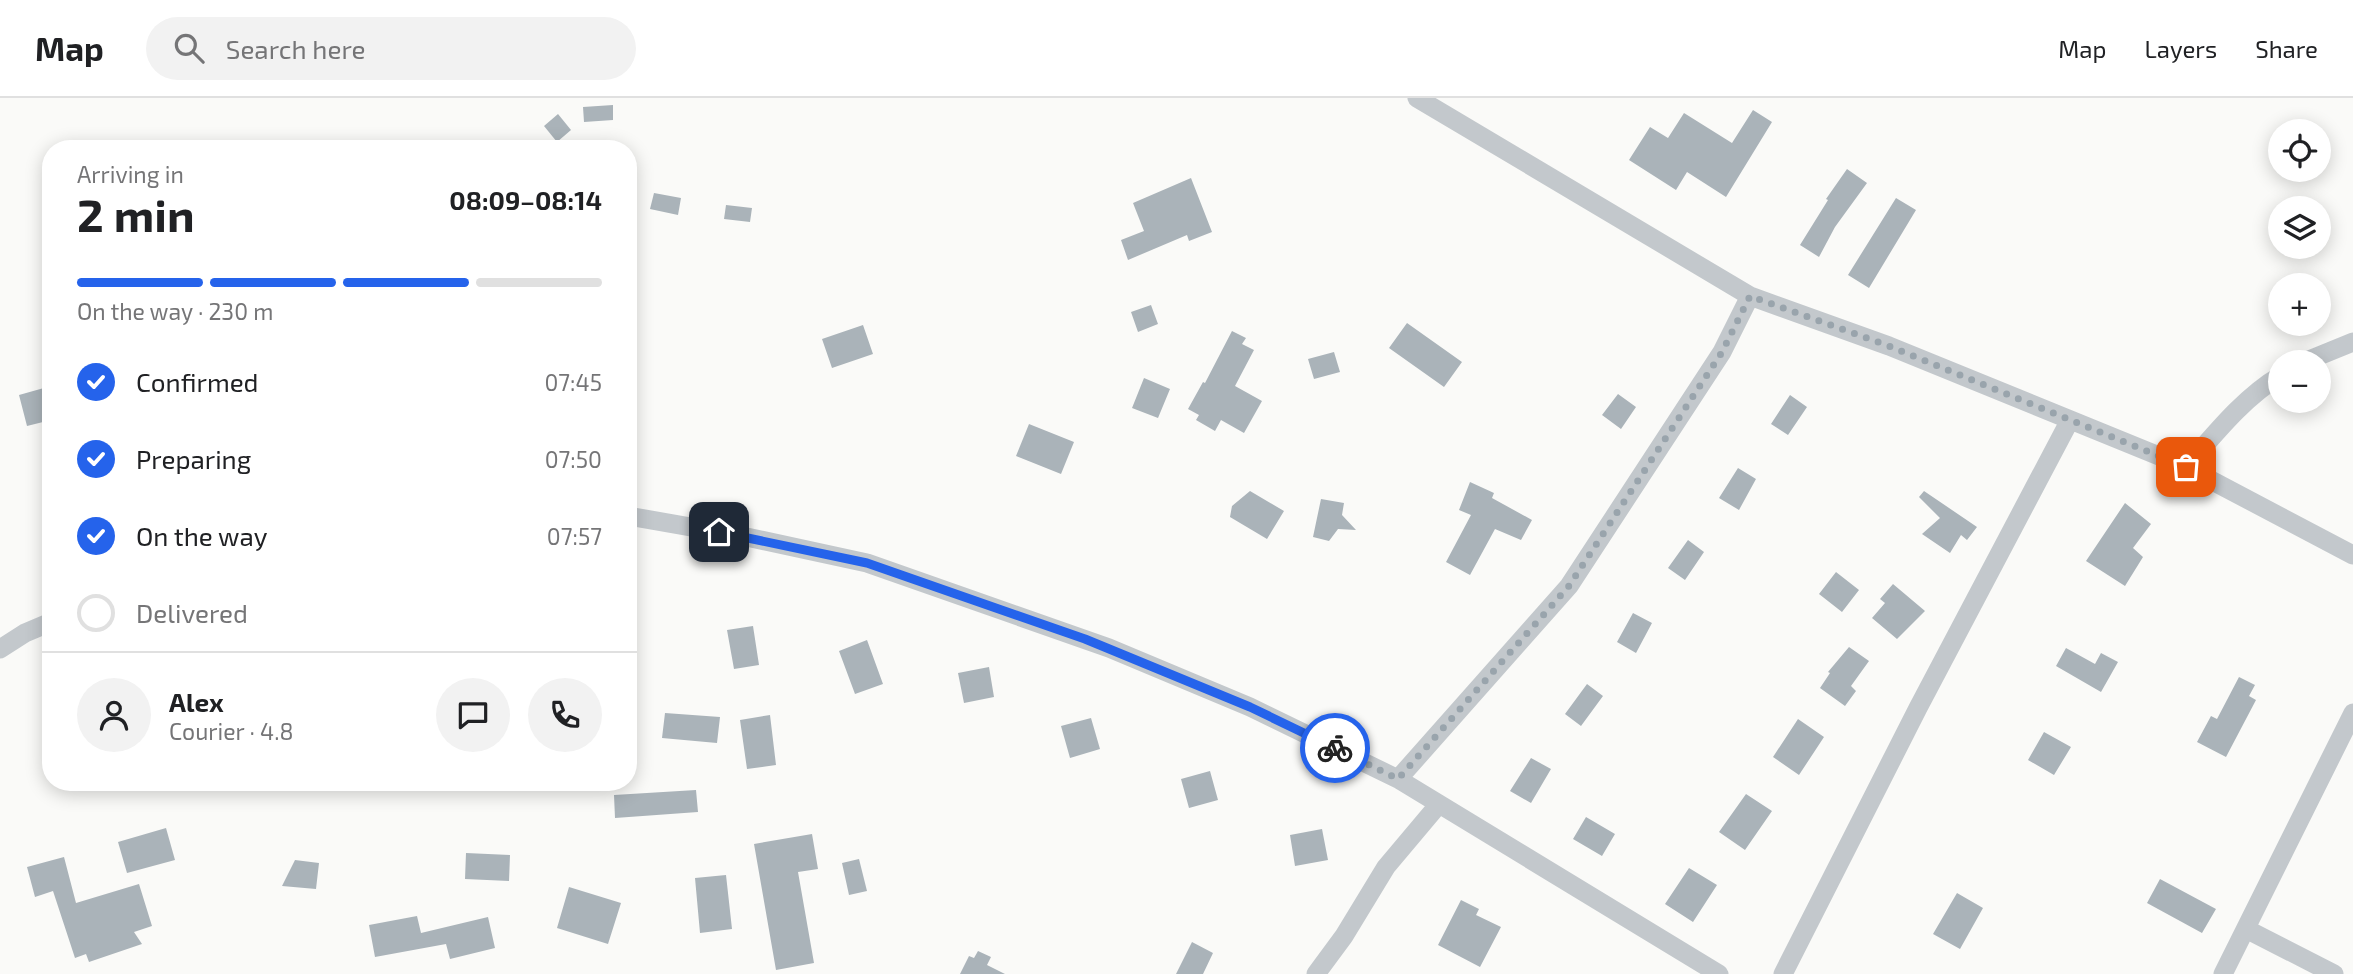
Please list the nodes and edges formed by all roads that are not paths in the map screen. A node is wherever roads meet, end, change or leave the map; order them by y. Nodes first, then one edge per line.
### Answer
1 (1417, 98) edge
2 (1750, 296) junction
3 (2353, 342) edge
4 (2331, 351) edge
5 (2268, 383) edge
6 (2070, 420) junction
7 (2186, 467) junction
8 (637, 518) edge
9 (2353, 555) edge
10 (42, 626) edge
11 (0, 649) edge
12 (2353, 713) edge
13 (1398, 779) junction
14 (1439, 804) junction
15 (2246, 929) junction
16 (1316, 974) edge
17 (1719, 974) edge
18 (1783, 974) edge
19 (2223, 974) edge
20 (2334, 974) edge

1 - 2 street
2 - 6 street
2 - 13 street
3 - 4 street
5 - 7 street
6 - 7 street
6 - 18 street
7 - 9 street
8 - 13 street
10 - 11 street
12 - 15 street
13 - 14 street
14 - 16 street
14 - 17 street
15 - 19 street
15 - 20 street

